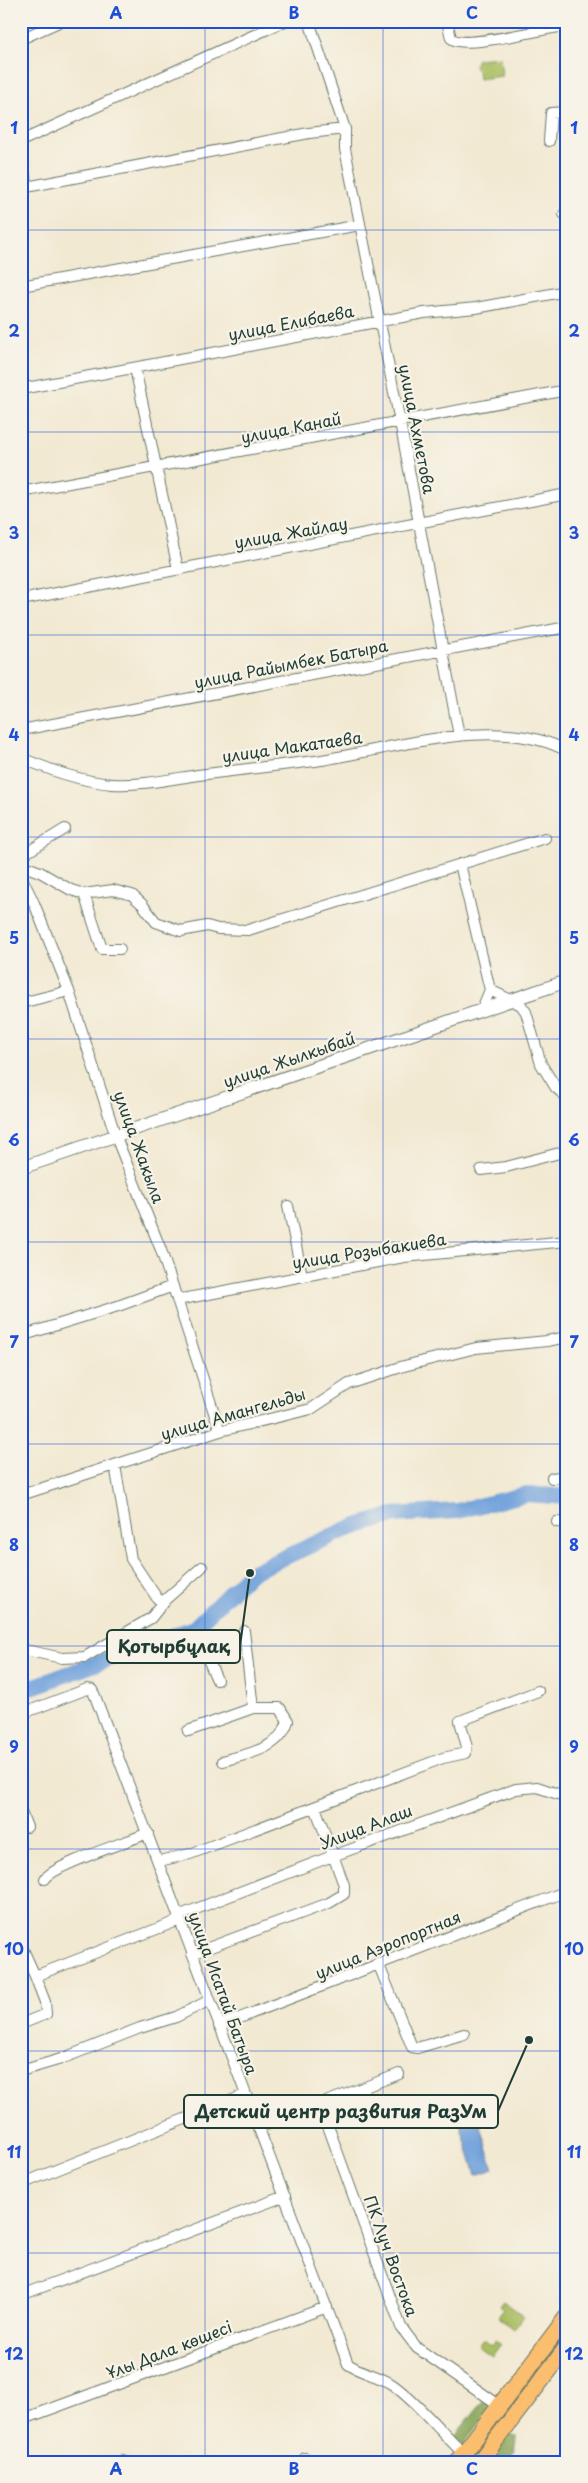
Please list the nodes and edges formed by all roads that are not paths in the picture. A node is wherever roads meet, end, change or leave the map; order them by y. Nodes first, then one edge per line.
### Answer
1 (61, 21) edge
2 (286, 21) edge
3 (309, 21) edge
4 (447, 21) edge
5 (567, 26) edge
6 (21, 39) edge
7 (567, 112) edge
8 (345, 129) junction
9 (21, 141) edge
10 (549, 141) dead end
11 (21, 155) edge
12 (24, 188) edge
13 (360, 225) junction
14 (21, 286) edge
15 (567, 291) edge
16 (380, 322) junction
17 (135, 368) junction
18 (21, 389) edge
19 (567, 390) edge
20 (400, 422) junction
21 (157, 468) junction
22 (21, 492) edge
23 (567, 494) edge
24 (420, 523) junction
25 (178, 569) junction
26 (21, 600) edge
27 (567, 627) edge
28 (444, 650) junction
29 (21, 730) edge
30 (458, 736) junction
31 (567, 751) edge
32 (21, 758) edge
33 (65, 829) dead end
34 (545, 838) dead end
35 (21, 856) edge
36 (460, 864) junction
37 (21, 865) edge
38 (21, 876) edge
39 (84, 894) junction
40 (120, 950) dead end
41 (567, 980) edge
42 (490, 990) junction
43 (70, 991) junction
44 (511, 1000) junction
45 (21, 1003) edge
46 (481, 1011) junction
47 (567, 1097) edge
48 (116, 1136) junction
49 (567, 1151) edge
50 (21, 1168) edge
51 (482, 1170) dead end
52 (288, 1206) dead end
53 (567, 1241) edge
54 (302, 1276) junction
55 (173, 1286) junction
56 (177, 1300) junction
57 (21, 1336) edge
58 (567, 1337) edge
59 (220, 1430) junction
60 (115, 1464) junction
61 (567, 1476) edge
62 (552, 1478) dead end
63 (21, 1495) edge
64 (202, 1567) dead end
65 (163, 1602) junction
66 (244, 1631) dead end
67 (200, 1641) dead end
68 (21, 1649) edge
69 (217, 1680) dead end
70 (538, 1691) dead end
71 (254, 1708) junction
72 (21, 1714) edge
73 (188, 1731) dead end
74 (224, 1761) dead end
75 (567, 1797) edge
76 (315, 1807) junction
77 (21, 1812) edge
78 (27, 1827) dead end
79 (148, 1834) junction
80 (333, 1856) junction
81 (159, 1861) junction
82 (46, 1879) dead end
83 (567, 1891) edge
84 (179, 1918) junction
85 (21, 1945) edge
86 (192, 1954) junction
87 (378, 1963) junction
88 (35, 1976) junction
89 (210, 2000) junction
90 (21, 2024) edge
91 (219, 2026) junction
92 (464, 2034) dead end
93 (21, 2071) edge
94 (399, 2074) dead end
95 (245, 2095) junction
96 (320, 2104) junction
97 (258, 2128) junction
98 (21, 2184) edge
99 (285, 2196) junction
100 (21, 2295) edge
101 (327, 2307) junction
102 (567, 2317) edge
103 (567, 2347) edge
104 (499, 2405) junction
105 (513, 2415) junction
106 (21, 2420) edge
107 (460, 2458) edge
108 (479, 2462) edge

1 - 6 street
2 - 9 street
3 - 8 street, улица Ахметова
4 - 5 street
7 - 10 street
8 - 12 street
8 - 13 street, улица Ахметова
11 - 12 street
13 - 14 street
13 - 16 street, улица Ахметова
15 - 16 street, улица Елибаева
16 - 17 street, улица Елибаева
16 - 20 street, улица Ахметова
17 - 18 street, улица Елибаева
17 - 21 street
19 - 20 street, улица Канай
20 - 21 street, улица Канай
20 - 24 street, улица Ахметова
21 - 22 street, улица Канай
21 - 25 street
23 - 24 street, улица Жайлау
24 - 25 street, улица Жайлау
24 - 28 street, улица Ахметова
25 - 26 street, улица Жайлау
27 - 28 street, улица Райымбек Батыра
28 - 29 street, улица Райымбек Батыра
28 - 30 street, улица Ахметова
30 - 31 street, улица Макатаева
30 - 32 street, улица Макатаева
33 - 35 street
34 - 36 street
36 - 39 street
36 - 42 street
37 - 39 street
38 - 43 street, улица Жакыла
39 - 40 street
41 - 44 street, улица Жылкыбай
42 - 44 street
42 - 46 street
43 - 45 street
43 - 48 street, улица Жакыла
44 - 46 street, улица Жылкыбай
44 - 47 street
46 - 48 street, улица Жылкыбай
48 - 50 street, улица Жылкыбай
48 - 55 street, улица Жакыла
49 - 51 street
52 - 54 street
53 - 54 street, улица Розыбакиева
54 - 56 street, улица Розыбакиева
55 - 56 street, улица Жакыла
55 - 57 street
56 - 59 street, улица Жакыла
58 - 59 street, улица Амангельды
59 - 60 street, улица Амангельды
60 - 63 street, улица Амангельды
60 - 65 street
61 - 62 street
64 - 65 street
65 - 68 street
66 - 71 street
67 - 69 street
70 - 76 street
71 - 73 street
71 - 74 street
72 - 79 street, улица Исатай Батыра
75 - 80 street, Улица Алаш
76 - 80 street
76 - 81 street
77 - 78 street
79 - 81 street, улица Исатай Батыра
79 - 82 street
80 - 84 street, Улица Алаш
80 - 86 street
81 - 84 street, улица Исатай Батыра
83 - 87 street, улица Аэропортная
84 - 86 street, улица Исатай Батыра
84 - 88 street, Улица Алаш
85 - 88 street
86 - 89 street, улица Исатай Батыра
87 - 91 street, улица Аэропортная
87 - 92 street
88 - 90 street
89 - 91 street, улица Исатай Батыра
89 - 93 street
91 - 95 street, улица Исатай Батыра
94 - 96 street
95 - 97 street, улица Исатай Батыра
95 - 98 street
96 - 97 street
96 - 104 street, ПК Луч Востока
97 - 99 street, улица Исатай Батыра
99 - 100 street
99 - 101 street, улица Исатай Батыра
101 - 106 street, Ұлы Дала көшесі
101 - 107 street, улица Исатай Батыра
102 - 104 main road
103 - 105 main road
104 - 105 main road
104 - 107 main road
105 - 108 main road

